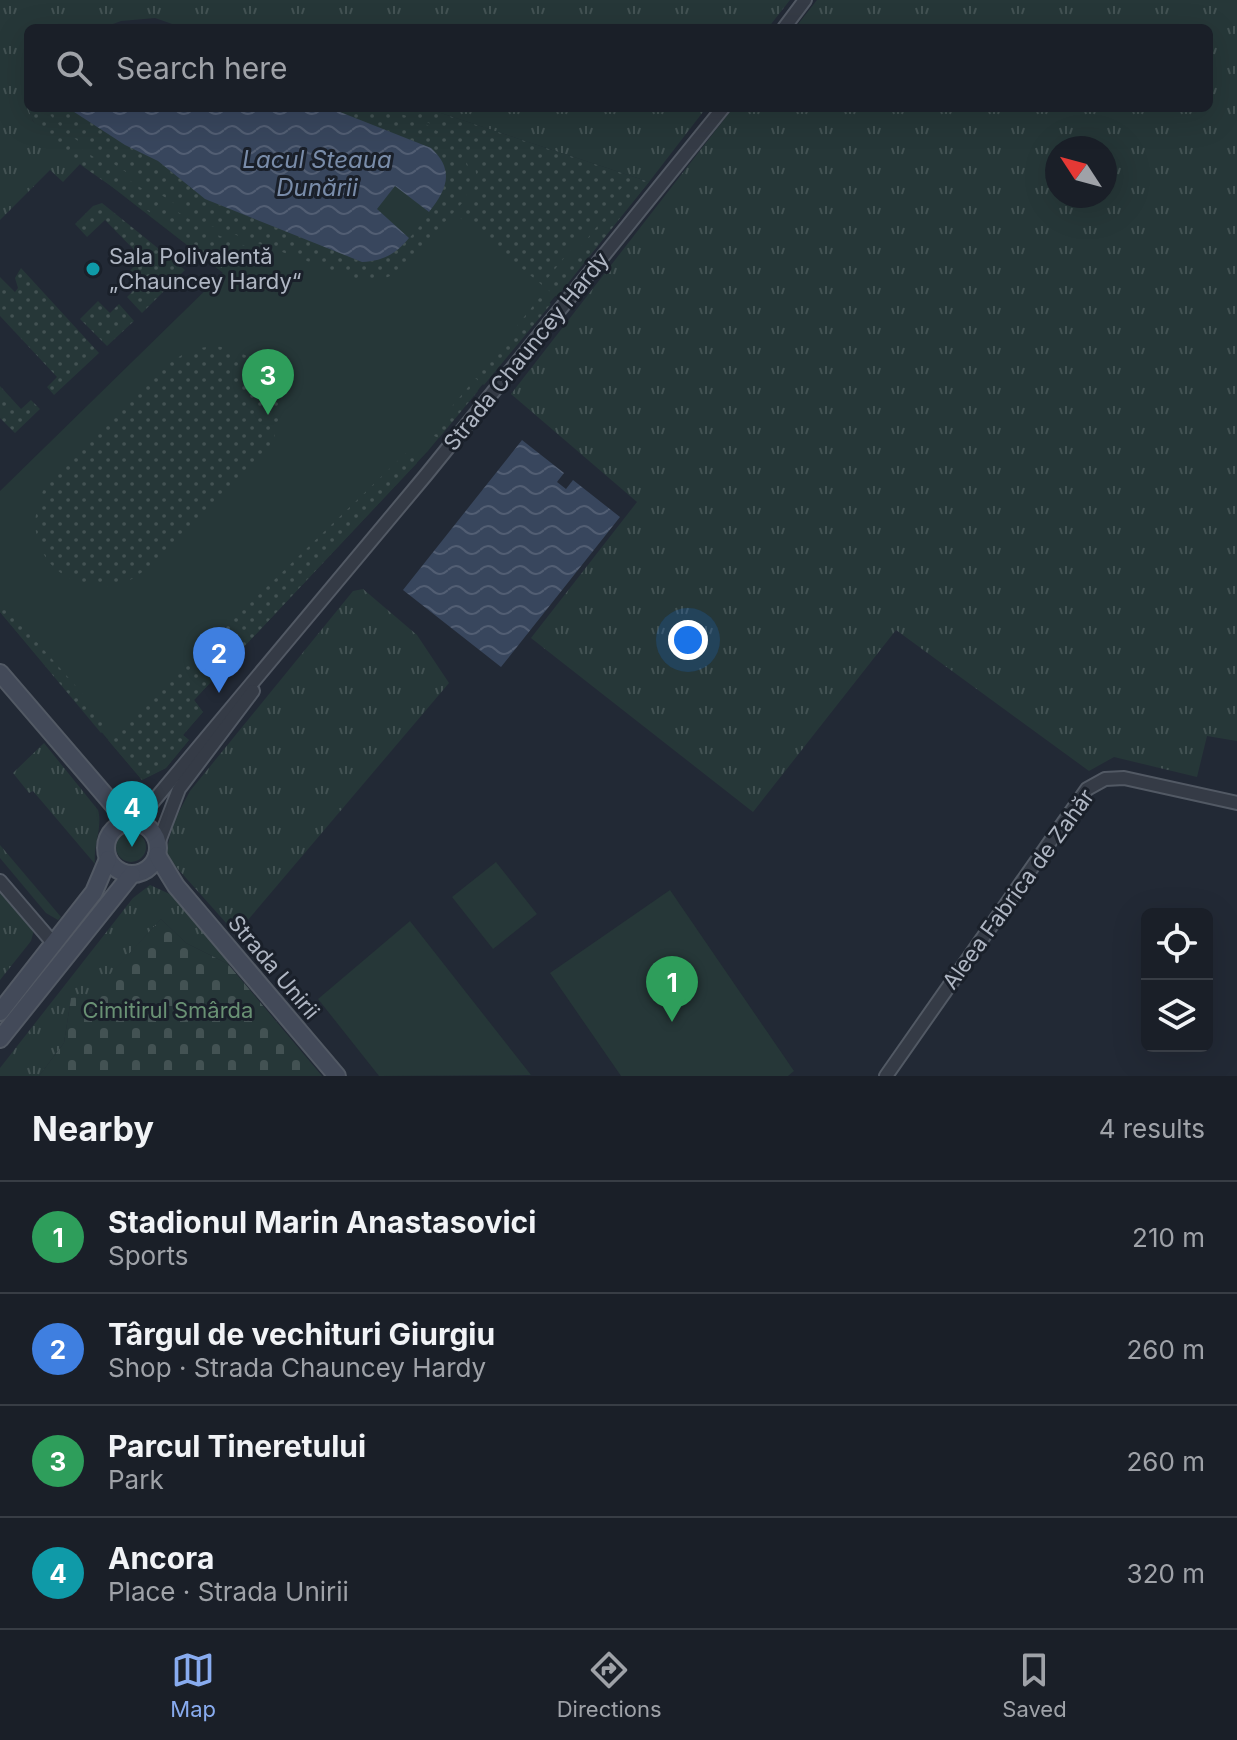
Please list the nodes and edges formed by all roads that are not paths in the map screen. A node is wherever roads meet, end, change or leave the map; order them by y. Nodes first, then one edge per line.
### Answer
1 (805, 0) edge
2 (787, 24) edge
3 (720, 112) edge
4 (328, 593) junction
5 (0, 673) edge
6 (95, 787) junction
7 (1237, 803) edge
8 (132, 822) junction
9 (112, 830) junction
10 (157, 849) junction
11 (108, 859) junction
12 (136, 873) junction
13 (0, 881) edge
14 (176, 886) junction
15 (54, 944) junction
16 (0, 1012) edge
17 (0, 1039) edge
18 (337, 1076) edge
19 (886, 1076) edge

1 - 2 street
3 - 4 street, Strada Chauncey Hardy
4 - 8 street, Strada Chauncey Hardy
4 - 10 street, Strada Chauncey Hardy
5 - 6 main road
6 - 8 main road
6 - 9 main road
7 - 19 street, Aleea Fabrica de Zahăr
8 - 9 main road
8 - 10 main road
9 - 11 main road
10 - 12 main road
10 - 14 main road, Strada Unirii
11 - 12 main road
11 - 15 main road
12 - 14 main road
12 - 17 main road
13 - 15 street
14 - 18 main road, Strada Unirii
15 - 16 main road

